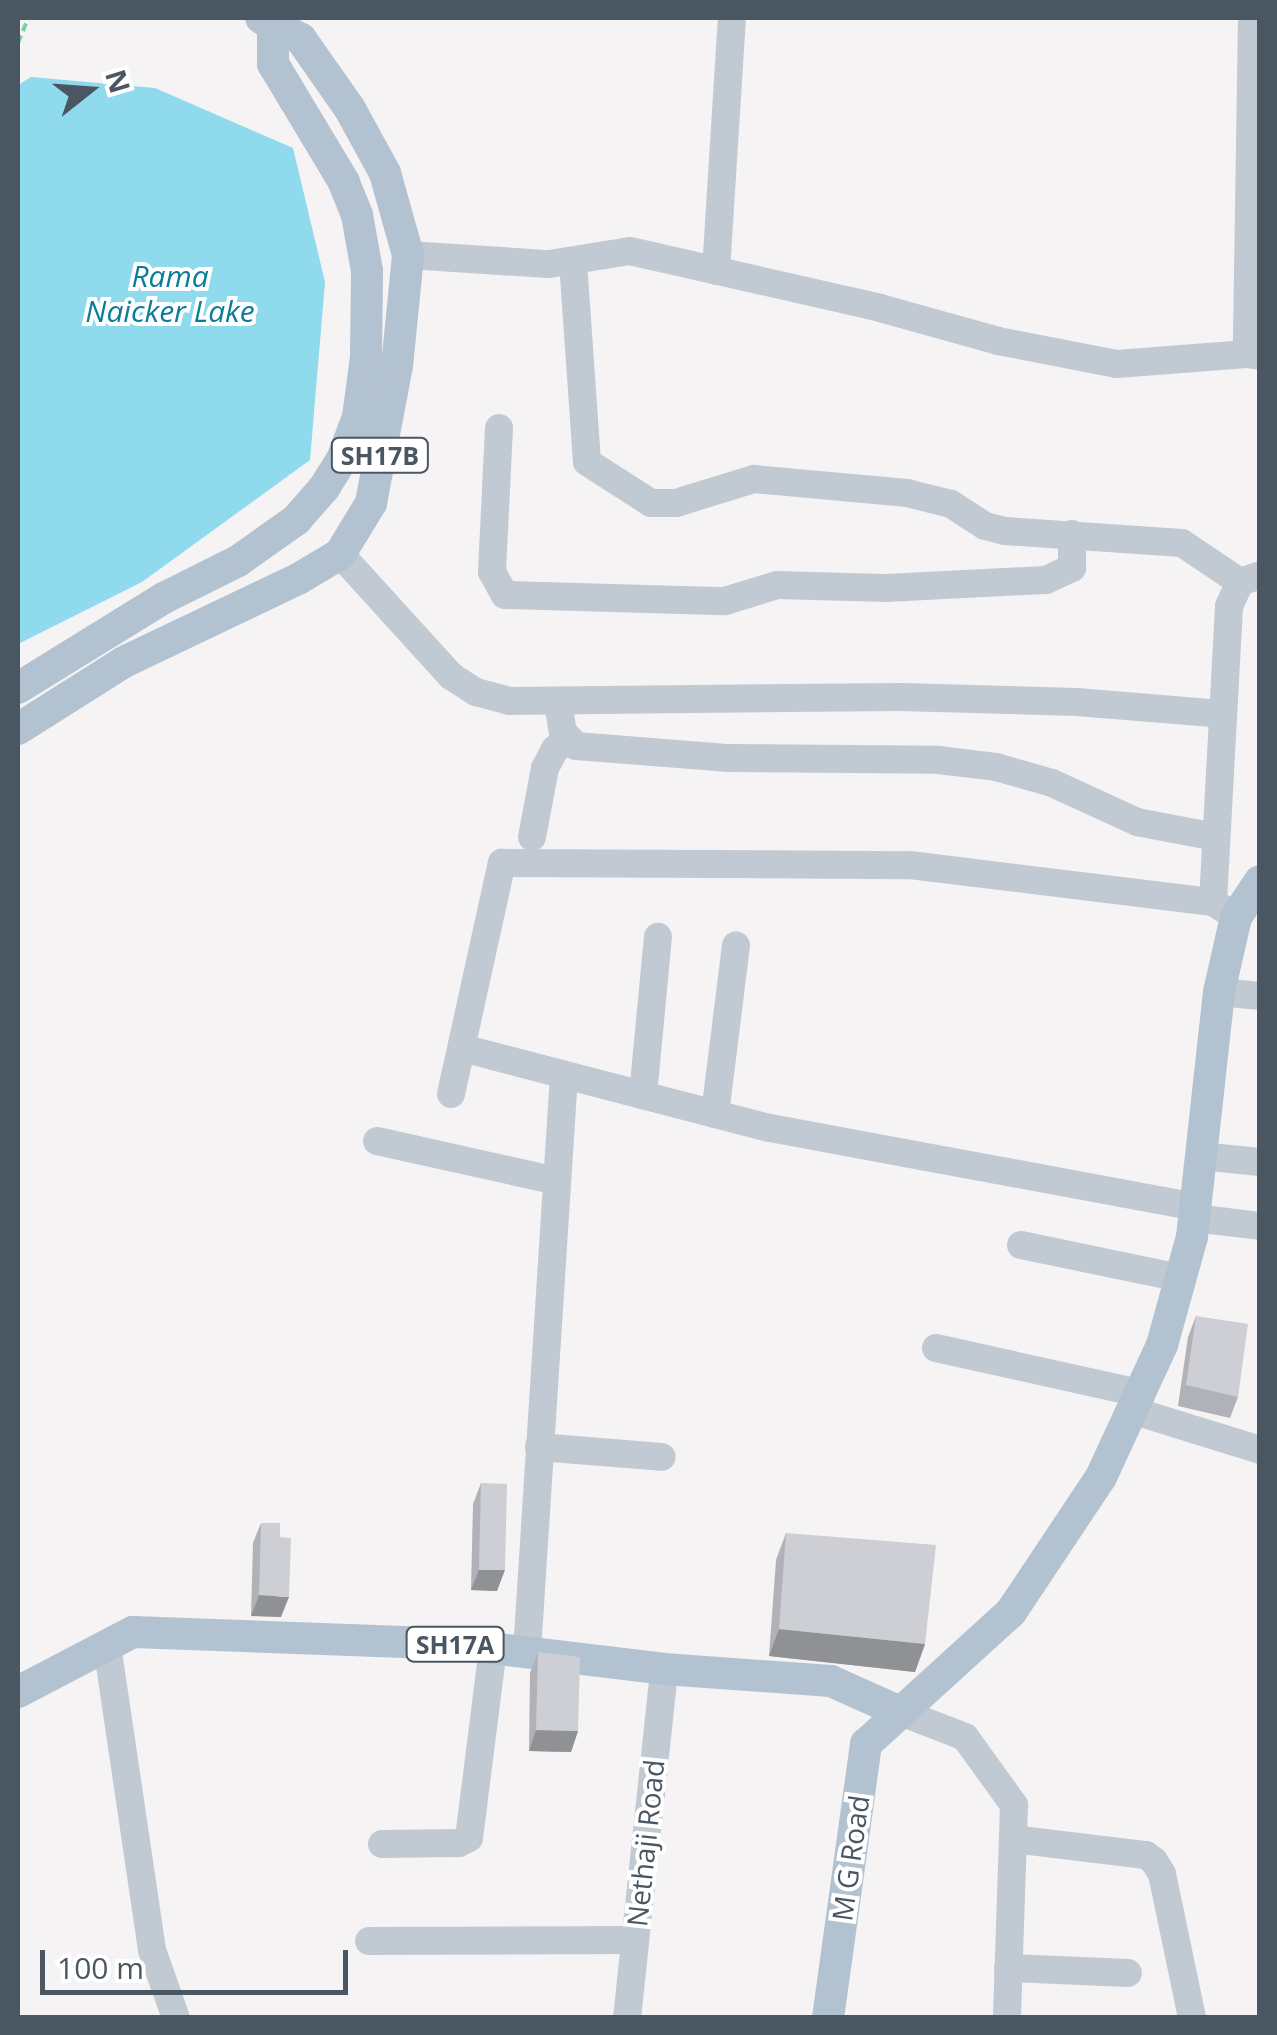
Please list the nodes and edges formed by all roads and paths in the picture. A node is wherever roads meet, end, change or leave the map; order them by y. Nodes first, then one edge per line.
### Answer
1 (28, 18) edge
2 (732, 18) edge
3 (1252, 18) edge
4 (270, 20) edge
5 (18, 43) edge
6 (1254, 204) edge
7 (408, 255) junction
8 (561, 263) junction
9 (716, 270) junction
10 (1253, 355) edge
11 (499, 428) dead end
12 (1072, 534) junction
13 (340, 554) junction
14 (1250, 579) edge
15 (18, 688) edge
16 (558, 702) junction
17 (1222, 714) junction
18 (18, 729) edge
19 (568, 742) junction
20 (532, 837) dead end
21 (1216, 837) junction
22 (1260, 881) edge
23 (1224, 909) junction
24 (658, 937) dead end
25 (736, 946) dead end
26 (1219, 992) junction
27 (1260, 996) edge
28 (462, 1048) junction
29 (564, 1075) junction
30 (452, 1094) dead end
31 (644, 1095) junction
32 (715, 1114) junction
33 (376, 1142) dead end
34 (1200, 1156) junction
35 (1260, 1162) edge
36 (557, 1181) junction
37 (1194, 1212) junction
38 (1260, 1226) edge
39 (1022, 1245) dead end
40 (1180, 1278) junction
41 (936, 1348) dead end
42 (1135, 1402) junction
43 (539, 1446) junction
44 (1260, 1450) edge
45 (662, 1457) dead end
46 (107, 1645) junction
47 (493, 1648) junction
48 (527, 1652) junction
49 (664, 1668) junction
50 (18, 1692) edge
51 (898, 1711) junction
52 (1013, 1838) junction
53 (382, 1844) dead end
54 (635, 1940) junction
55 (369, 1941) dead end
56 (1008, 1968) junction
57 (1128, 1973) dead end
58 (176, 2018) edge
59 (627, 2018) edge
60 (828, 2018) edge
61 (1007, 2018) edge
62 (1192, 2018) edge

1 - 5 path
2 - 9 street
3 - 6 street
4 - 7 main road, SH17B
4 - 15 main road, SH17B
6 - 10 street
7 - 8 street
7 - 13 main road, SH17B
8 - 9 street
8 - 12 street
9 - 10 street
11 - 12 street
12 - 14 street
13 - 16 street
13 - 18 main road, SH17B
14 - 17 street
16 - 17 street
16 - 19 street
17 - 21 street
19 - 20 street
19 - 21 street
21 - 23 street
22 - 23 main road
23 - 26 main road, M G Road
23 - 28 street
24 - 31 street
25 - 32 street
26 - 27 street
26 - 34 main road, M G Road
28 - 29 street
28 - 30 street
29 - 31 street
29 - 36 street
31 - 32 street
32 - 37 street
33 - 36 street
34 - 35 street
34 - 37 main road, M G Road
36 - 43 street
37 - 38 street
37 - 40 main road, M G Road
39 - 40 street
40 - 42 main road, M G Road
41 - 42 street
42 - 44 street
42 - 51 main road, M G Road
43 - 45 street
43 - 48 street
46 - 47 main road, SH17A
46 - 50 main road, SH17A
46 - 58 street
47 - 48 main road, SH17A
47 - 53 street
48 - 49 main road, SH17A
49 - 51 main road, SH17A
49 - 54 street, Nethaji Road
51 - 52 street
51 - 60 main road, M G Road
52 - 56 street
52 - 62 street
54 - 55 street
54 - 59 street, Nethaji Road
56 - 57 street
56 - 61 street

